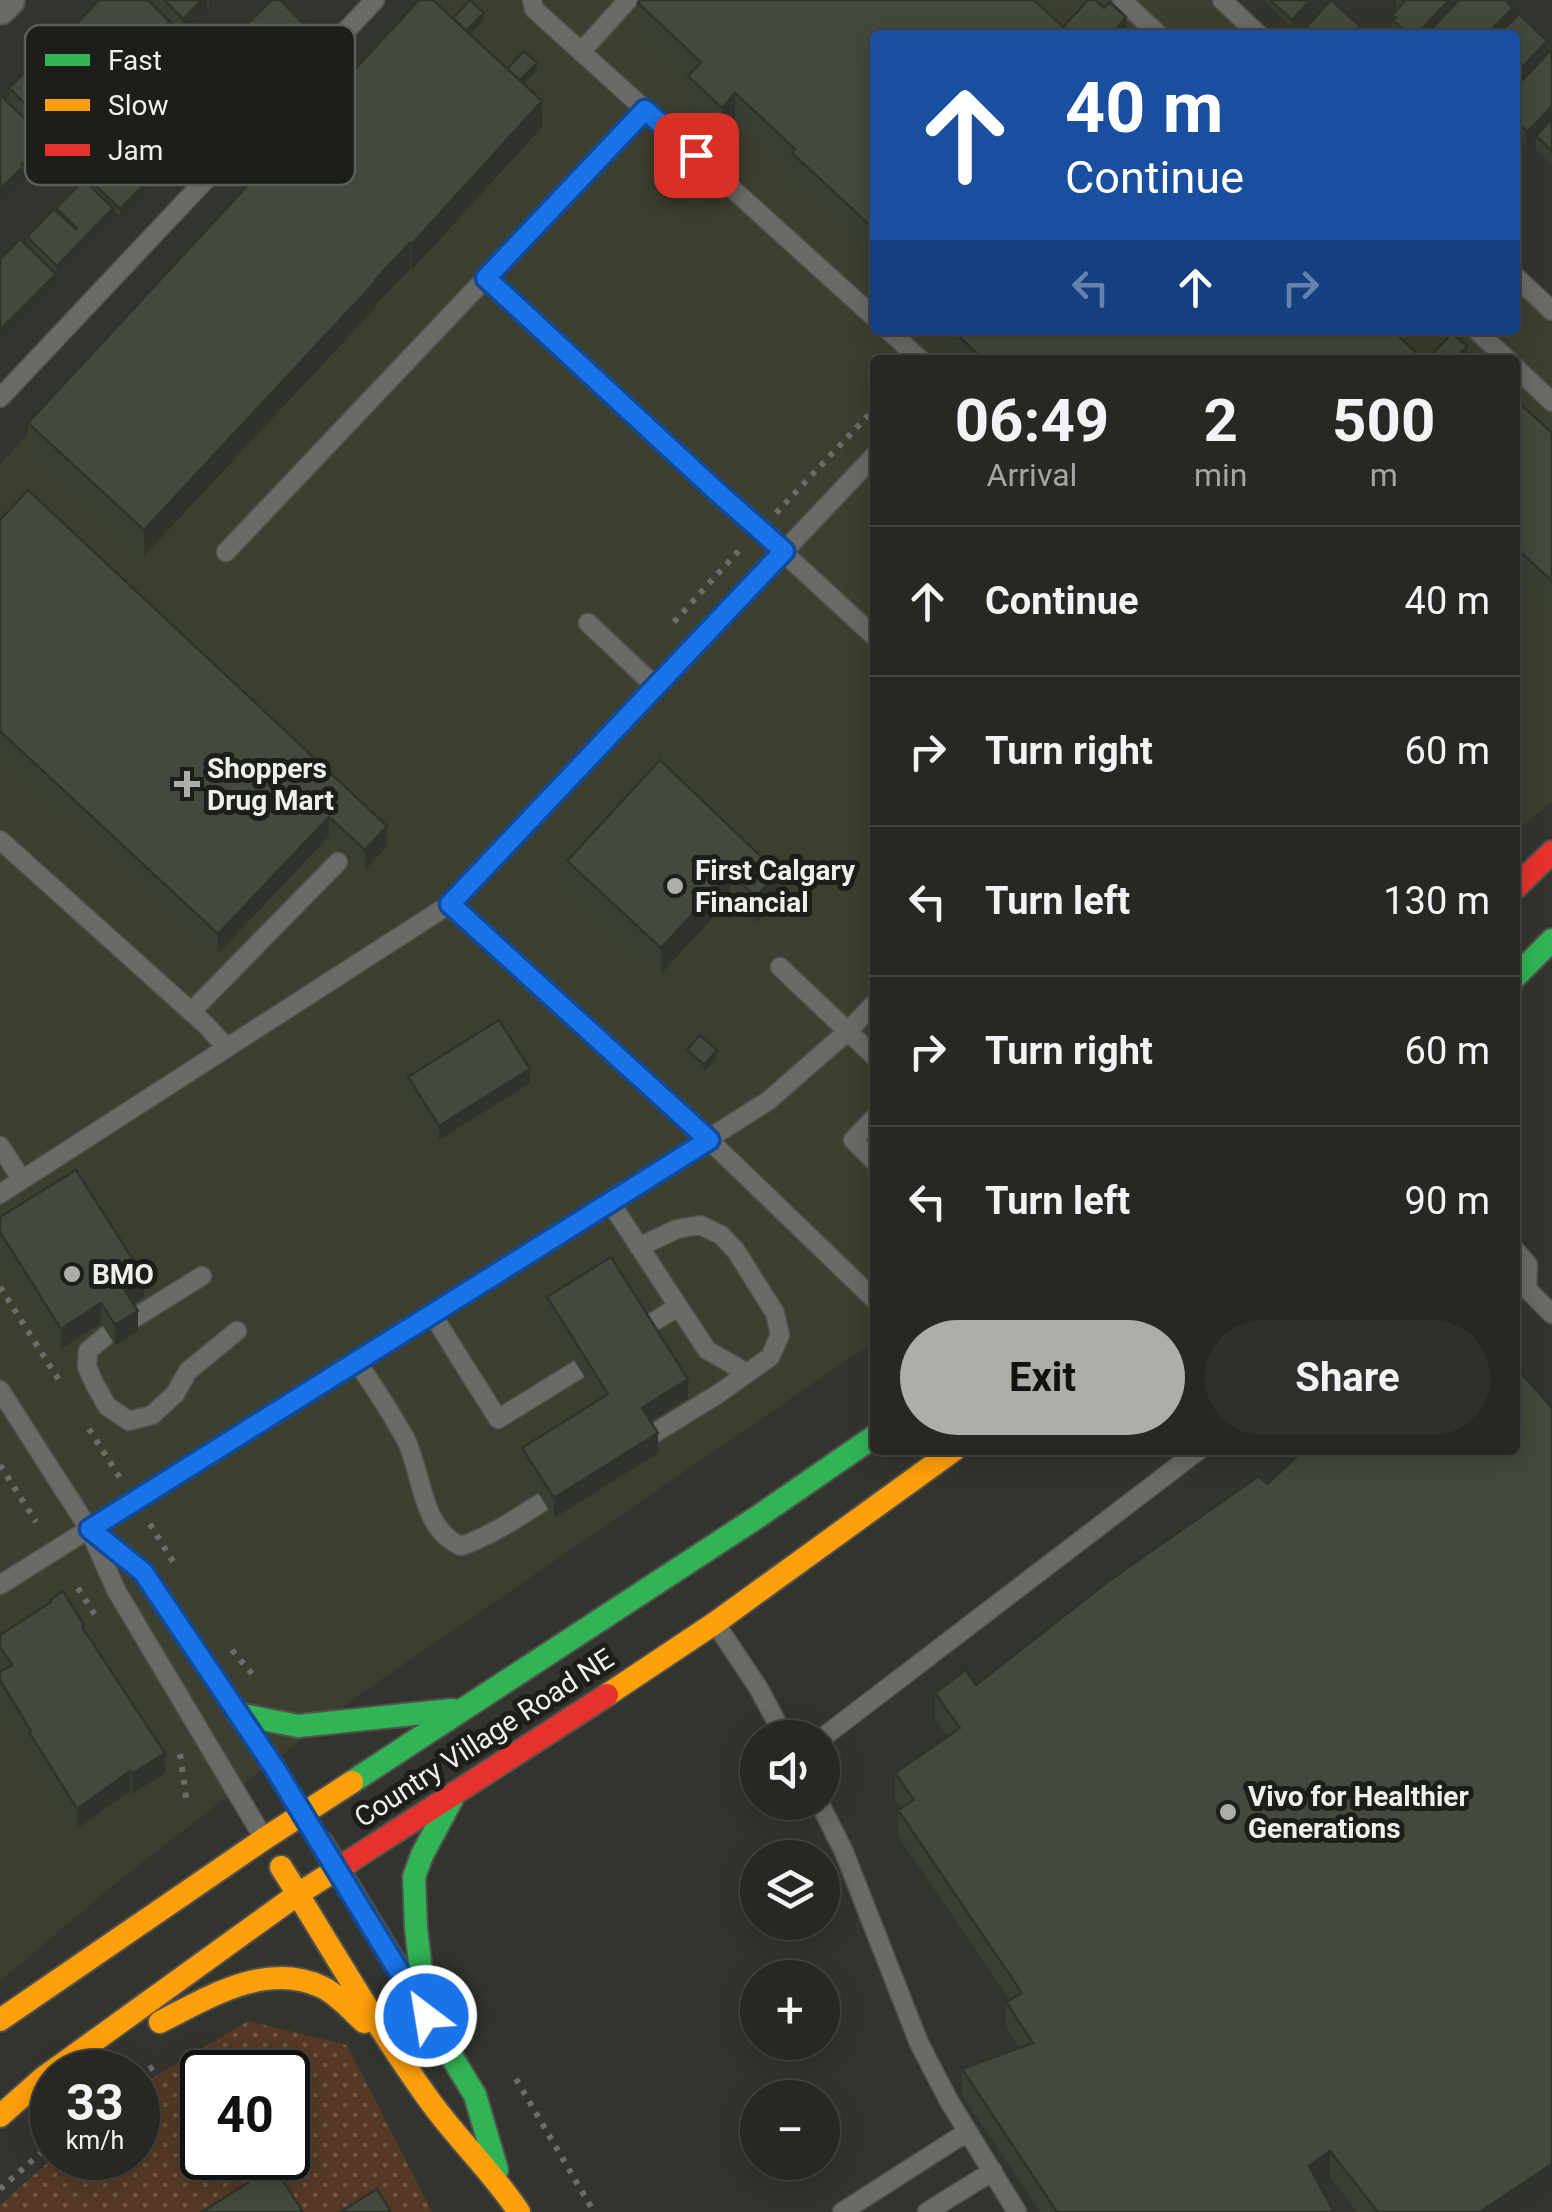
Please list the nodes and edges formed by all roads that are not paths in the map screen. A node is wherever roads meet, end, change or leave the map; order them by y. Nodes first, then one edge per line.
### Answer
1 (8, 0) edge
2 (375, 0) edge
3 (532, 0) edge
4 (628, 0) edge
5 (1122, 0) edge
6 (1222, 0) edge
7 (0, 8) edge
8 (351, 25) edge
9 (1155, 30) edge
10 (1255, 30) edge
11 (581, 52) junction
12 (645, 110) junction
13 (201, 185) edge
14 (486, 278) junction
15 (1520, 281) edge
16 (1552, 311) edge
17 (870, 313) edge
18 (894, 335) edge
19 (1481, 335) edge
20 (916, 355) edge
21 (1501, 355) edge
22 (1520, 373) edge
23 (0, 398) edge
24 (1552, 402) edge
25 (870, 460) edge
26 (784, 551) junction
27 (226, 552) dead end
28 (588, 622) dead end
29 (870, 632) edge
30 (655, 686) junction
31 (0, 840) edge
32 (1552, 852) edge
33 (338, 862) dead end
34 (1520, 883) edge
35 (450, 904) junction
36 (1552, 940) edge
37 (780, 967) dead end
38 (1520, 972) edge
39 (870, 1008) edge
40 (191, 1012) junction
41 (848, 1032) junction
42 (227, 1048) junction
43 (870, 1052) edge
44 (870, 1122) edge
45 (709, 1140) junction
46 (0, 1146) edge
47 (870, 1157) edge
48 (22, 1180) junction
49 (0, 1194) edge
50 (610, 1202) junction
51 (639, 1248) junction
52 (1520, 1256) edge
53 (202, 1276) dead end
54 (1521, 1290) edge
55 (870, 1295) edge
56 (678, 1307) junction
57 (432, 1314) junction
58 (1552, 1314) edge
59 (132, 1320) edge
60 (643, 1328) edge
61 (237, 1331) dead end
62 (108, 1334) edge
63 (357, 1361) junction
64 (579, 1368) edge
65 (747, 1373) junction
66 (0, 1390) edge
67 (648, 1437) edge
68 (870, 1439) edge
69 (947, 1455) edge
70 (1192, 1455) edge
71 (544, 1501) edge
72 (90, 1529) junction
73 (0, 1585) edge
74 (715, 1623) junction
75 (461, 1709) junction
76 (238, 1714) junction
77 (776, 1720) edge
78 (840, 1724) edge
79 (456, 1792) junction
80 (304, 1813) junction
81 (828, 1820) edge
82 (264, 1839) junction
83 (338, 1868) junction
84 (298, 1894) junction
85 (426, 2016) junction
86 (0, 2020) edge
87 (386, 2040) junction
88 (84, 2050) edge
89 (102, 2050) edge
90 (30, 2091) edge
91 (0, 2116) edge
92 (967, 2132) junction
93 (993, 2171) junction
94 (501, 2183) junction
95 (519, 2212) edge
96 (842, 2212) edge
97 (927, 2212) edge
98 (1016, 2212) edge

1 - 7 street
2 - 8 lane
3 - 11 lane
4 - 11 lane
5 - 9 lane
6 - 10 lane
11 - 12 lane
12 - 14 lane
12 - 17 lane
13 - 23 lane
14 - 26 lane
14 - 27 lane
15 - 16 lane
18 - 20 lane
19 - 21 lane
22 - 24 lane
25 - 26 lane
26 - 29 lane
26 - 30 lane
28 - 30 lane
30 - 35 lane
31 - 40 lane
32 - 34 street
33 - 40 lane
35 - 42 lane
35 - 45 lane
36 - 38 street
37 - 41 lane
39 - 41 lane
40 - 42 lane
41 - 43 lane
41 - 45 lane
42 - 48 lane
44 - 47 lane
45 - 50 lane
45 - 55 lane
46 - 48 lane
48 - 49 lane
50 - 51 lane
50 - 57 lane
51 - 56 lane
51 - 65 lane
52 - 54 lane
53 - 59 lane
54 - 58 lane
56 - 60 lane
56 - 65 lane
57 - 63 lane
57 - 64 lane
61 - 62 lane
63 - 71 lane
63 - 72 lane
65 - 67 lane
66 - 72 lane
68 - 75 street, Country Village Road NE
69 - 74 street, Country Village Road NE
70 - 78 lane
72 - 73 lane
72 - 76 lane
72 - 82 lane
74 - 77 lane
74 - 79 street, Country Village Road NE
75 - 76 street
75 - 80 street, Country Village Road NE
76 - 80 lane
79 - 83 street, Country Village Road NE
79 - 85 street
80 - 82 street, Country Village Road NE
80 - 83 street
81 - 92 lane
82 - 84 street
82 - 86 street, Country Village Road NE
83 - 84 street, Country Village Road NE
83 - 85 street
84 - 87 street
84 - 88 street, Country Village Road NE
85 - 94 street
87 - 89 street
87 - 94 street
90 - 91 street, Country Village Road NE
92 - 93 lane
92 - 96 lane
93 - 97 lane
93 - 98 lane
94 - 95 street

